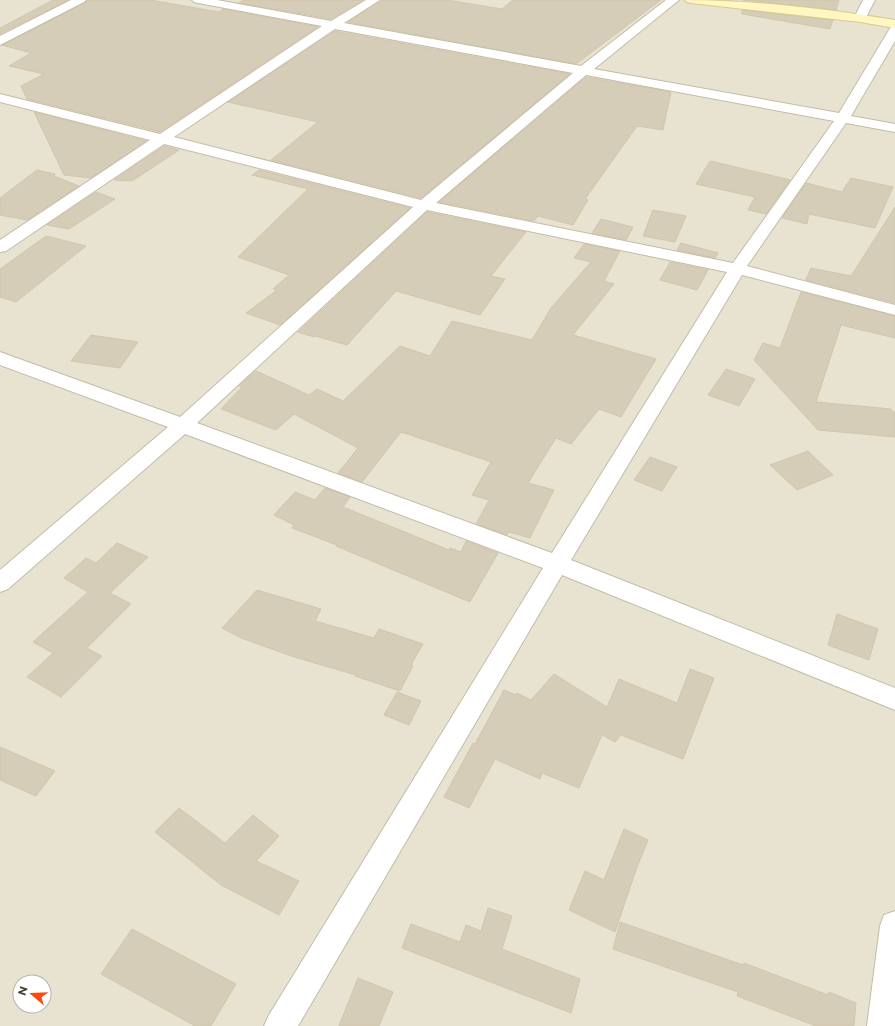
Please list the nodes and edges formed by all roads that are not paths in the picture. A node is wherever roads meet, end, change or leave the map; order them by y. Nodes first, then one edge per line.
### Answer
1 (80, 0) edge
2 (198, 0) edge
3 (374, 0) edge
4 (673, 0) edge
5 (691, 0) edge
6 (869, 0) edge
7 (860, 18) junction
8 (334, 24) junction
9 (895, 24) edge
10 (895, 30) edge
11 (0, 41) edge
12 (584, 70) junction
13 (0, 98) edge
14 (843, 118) junction
15 (895, 128) edge
16 (162, 140) junction
17 (424, 205) junction
18 (0, 247) edge
19 (736, 269) junction
20 (895, 310) edge
21 (0, 358) edge
22 (182, 426) junction
23 (557, 564) junction
24 (0, 583) edge
25 (895, 699) edge
26 (895, 926) edge
27 (280, 1026) edge
28 (883, 1026) edge

1 - 11 street
2 - 8 street
3 - 8 street
4 - 12 street
5 - 7 main road
6 - 7 street
7 - 9 main road
8 - 12 street
8 - 16 street
10 - 14 street
12 - 14 street
12 - 17 street
13 - 16 street
14 - 15 street
14 - 19 street
16 - 17 street
16 - 18 street
17 - 19 street
17 - 22 street
19 - 20 street
19 - 23 street
21 - 22 street
22 - 23 street
22 - 24 street
23 - 25 street
23 - 27 street
26 - 28 street

